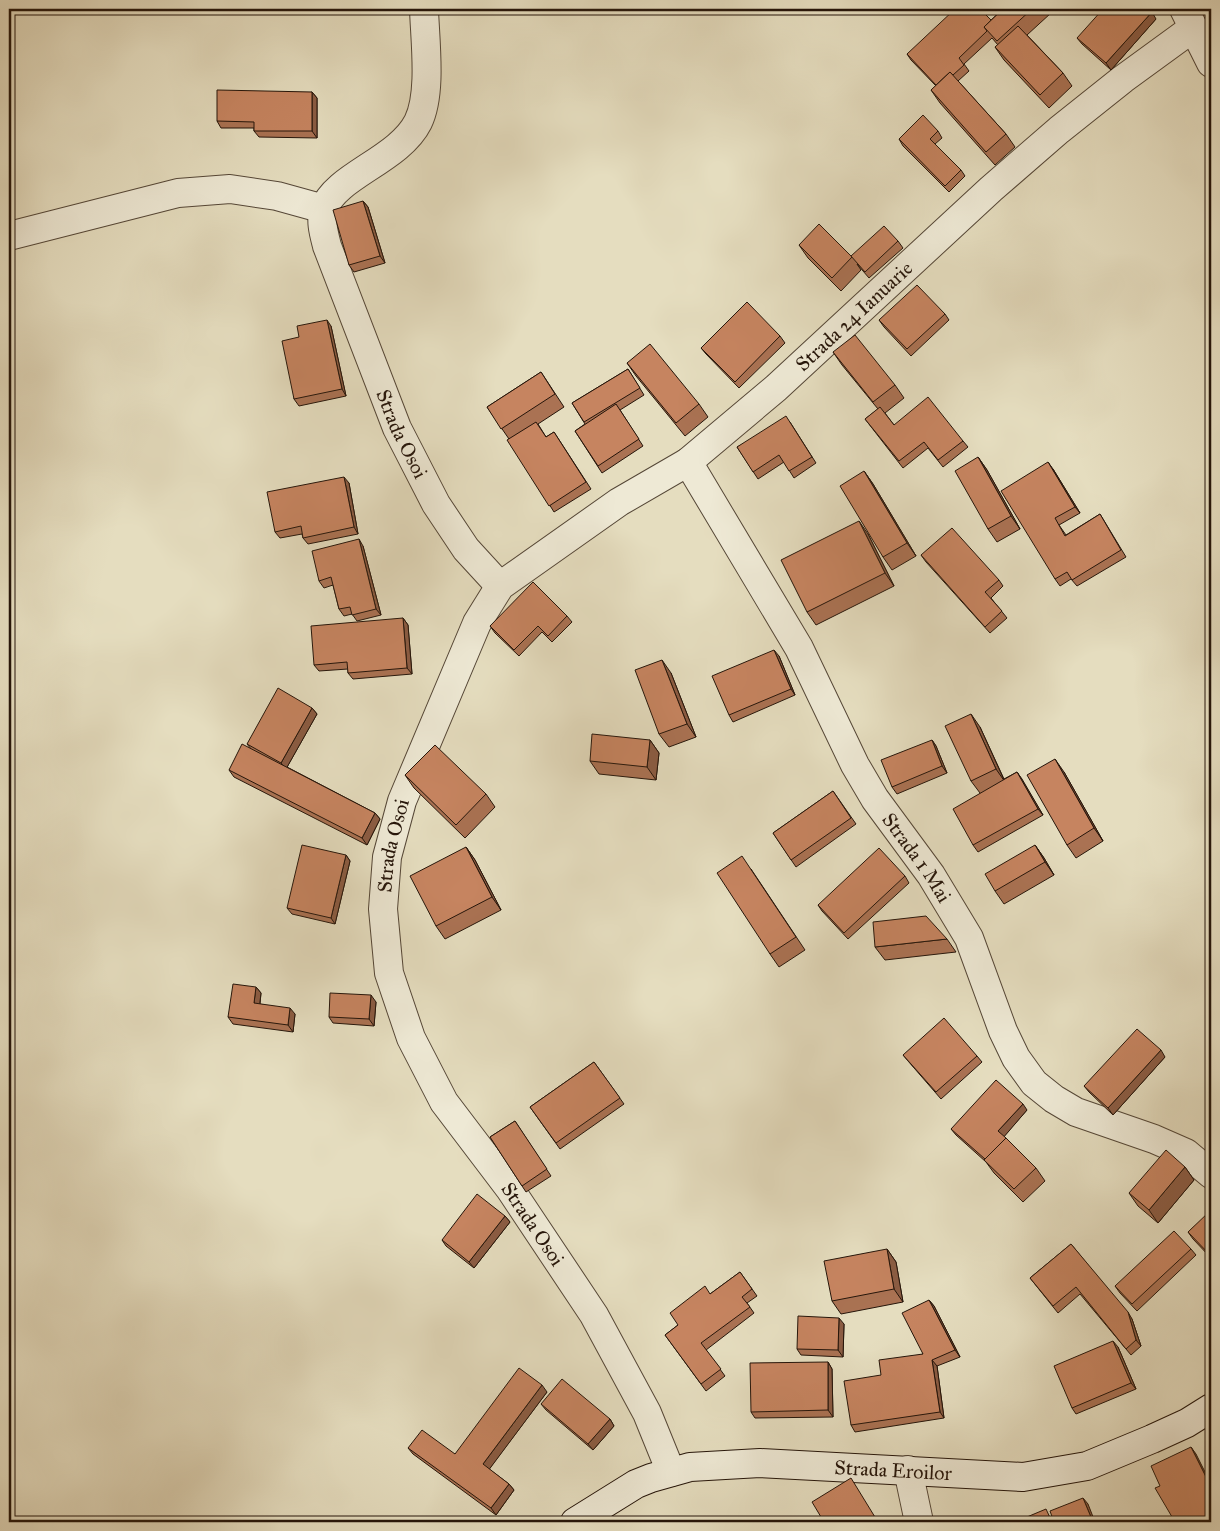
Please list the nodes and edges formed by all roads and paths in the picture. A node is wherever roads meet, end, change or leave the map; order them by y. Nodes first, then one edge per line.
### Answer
1 (424, 9) edge
2 (1189, 18) edge
3 (1211, 63) edge
4 (324, 209) junction
5 (9, 236) edge
6 (688, 462) junction
7 (500, 586) junction
8 (1211, 1174) edge
9 (1211, 1408) edge
10 (908, 1470) junction
11 (671, 1472) junction
12 (575, 1522) edge
13 (919, 1522) edge

1 - 4 street
2 - 3 street
2 - 6 street, Strada 24 Ianuarie
4 - 5 street
4 - 7 street, Strada Osoi
6 - 7 street, Strada 24 Ianuarie
6 - 8 street, Strada 1 Mai
7 - 11 street, Strada Osoi
9 - 10 street, Strada Eroilor
10 - 11 street, Strada Eroilor
10 - 13 street
11 - 12 street, Strada Eroilor

